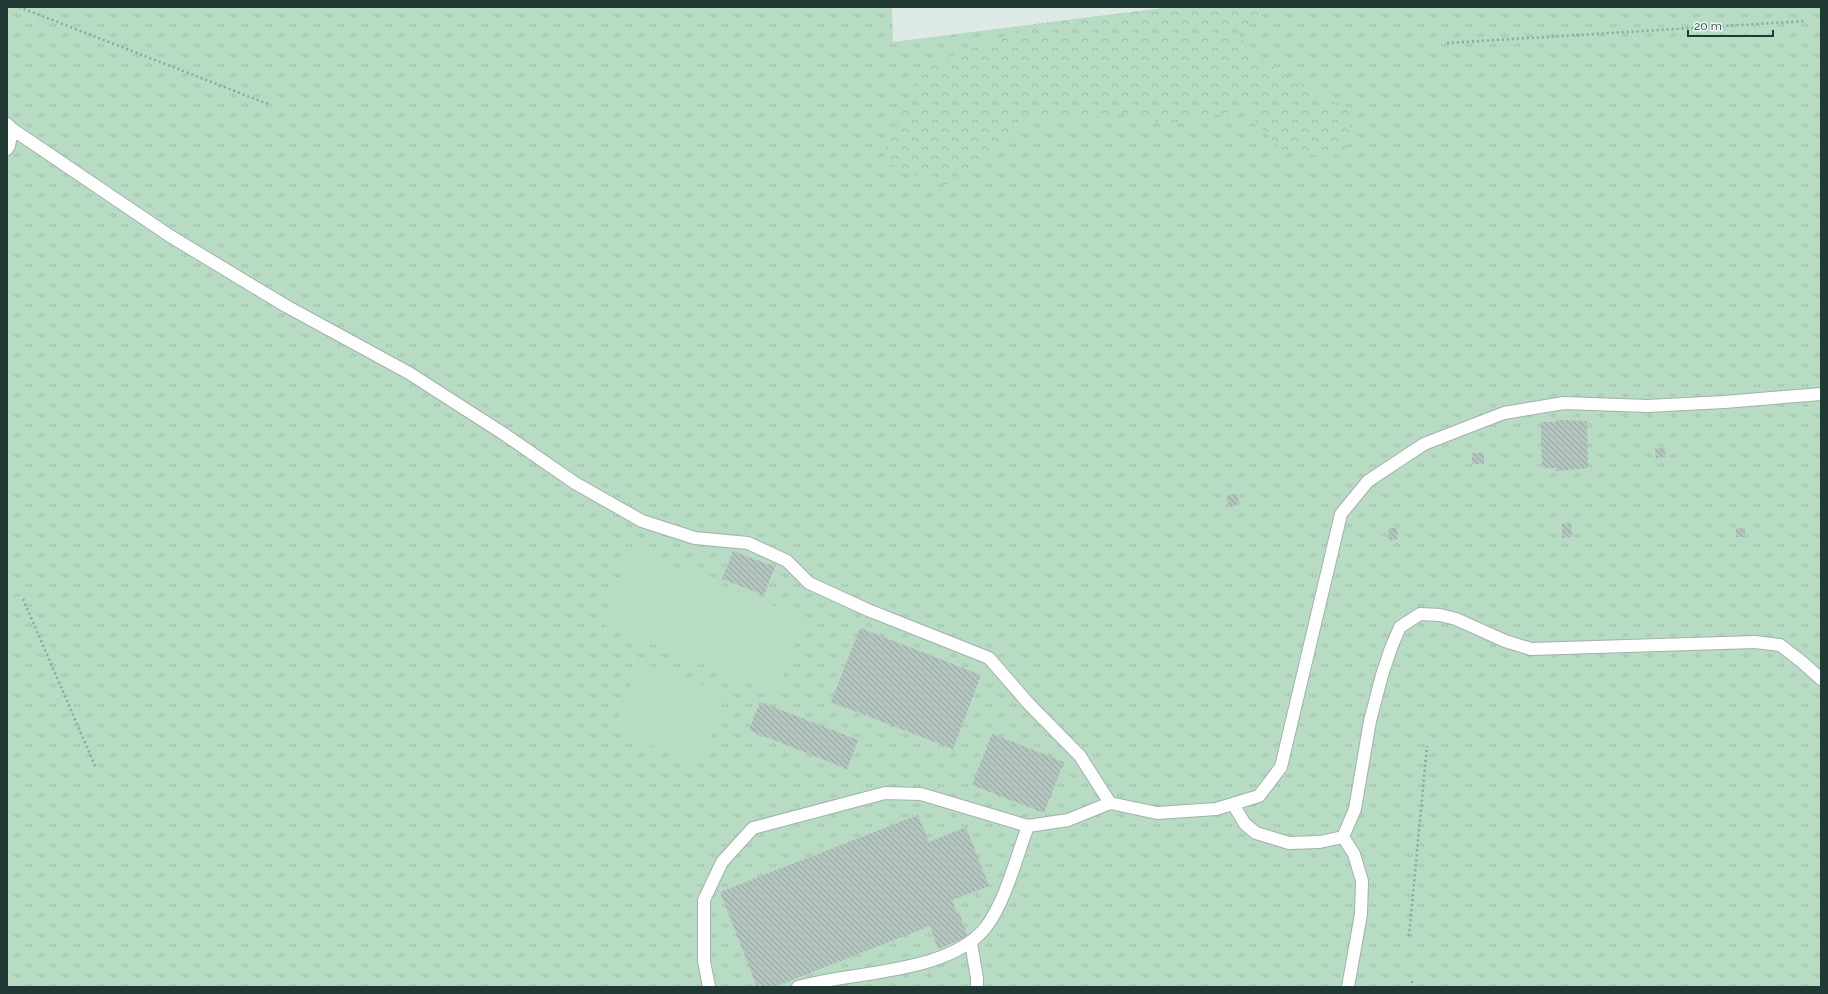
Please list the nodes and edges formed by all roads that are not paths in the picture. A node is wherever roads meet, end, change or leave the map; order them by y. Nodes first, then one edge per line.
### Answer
1 (9, 127) edge
2 (7, 149) edge
3 (1821, 394) edge
4 (1821, 679) edge
5 (1110, 803) junction
6 (1233, 804) junction
7 (1028, 826) junction
8 (1343, 837) junction
9 (971, 943) junction
10 (709, 987) edge
11 (798, 987) edge
12 (977, 987) edge
13 (1348, 987) edge

1 - 2 lane
1 - 5 lane
3 - 6 lane
4 - 8 lane
5 - 6 lane
5 - 7 lane
6 - 8 lane
7 - 9 lane
7 - 10 lane
8 - 13 lane
9 - 11 lane
9 - 12 lane

